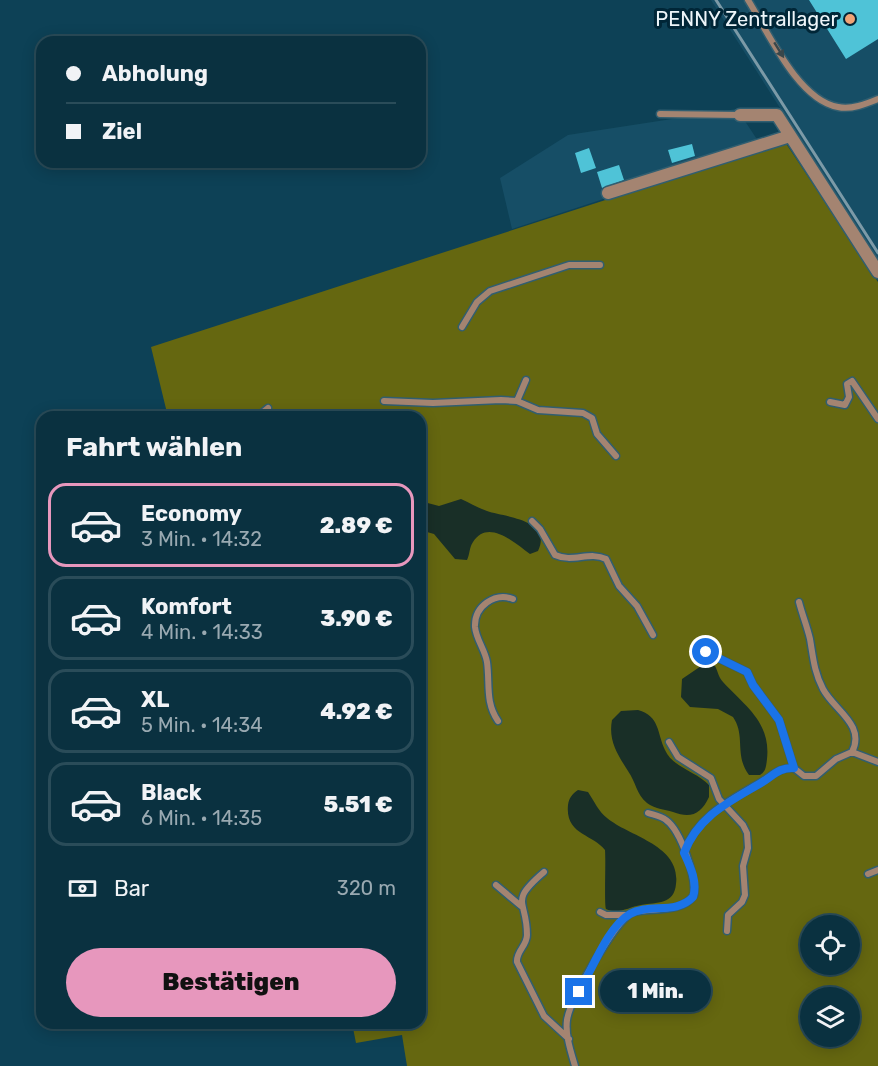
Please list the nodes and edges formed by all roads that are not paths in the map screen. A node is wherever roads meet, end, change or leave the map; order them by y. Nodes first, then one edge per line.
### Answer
1 (748, 0) edge
2 (878, 99) edge
3 (660, 114) dead end
4 (740, 115) joint
5 (790, 136) junction
6 (608, 193) dead end
7 (600, 265) dead end
8 (878, 272) edge
9 (462, 327) dead end
10 (526, 380) dead end
11 (384, 401) dead end
12 (517, 401) junction
13 (830, 402) dead end
14 (268, 408) dead end
15 (264, 411) edge
16 (878, 419) edge
17 (616, 456) dead end
18 (532, 521) dead end
19 (513, 599) dead end
20 (799, 602) dead end
21 (653, 635) dead end
22 (706, 652) dead end
23 (498, 721) dead end
24 (669, 742) dead end
25 (852, 752) junction
26 (878, 762) edge
27 (794, 768) junction
28 (724, 804) junction
29 (648, 813) dead end
30 (684, 853) junction
31 (878, 870) edge
32 (544, 872) dead end
33 (868, 874) dead end
34 (496, 885) dead end
35 (521, 906) junction
36 (600, 912) dead end
37 (628, 915) junction
38 (727, 931) dead end
39 (568, 1040) junction
40 (575, 1066) edge

1 -> 2 lane
3 - 4 lane
4 - 5 street
5 - 6 street
5 - 8 street
7 - 9 lane
10 - 12 lane
11 - 12 lane
12 - 17 lane
13 - 16 lane
14 - 15 lane
18 - 21 lane
19 - 23 lane
20 - 25 lane
22 - 27 lane
24 - 28 lane
25 - 26 lane
25 - 27 lane
27 - 28 lane
28 - 30 lane
28 - 38 lane
29 - 30 lane
30 - 37 lane
31 - 33 lane
32 - 35 lane
34 - 35 lane
35 - 39 lane
36 - 37 lane
37 - 39 lane
39 - 40 lane

